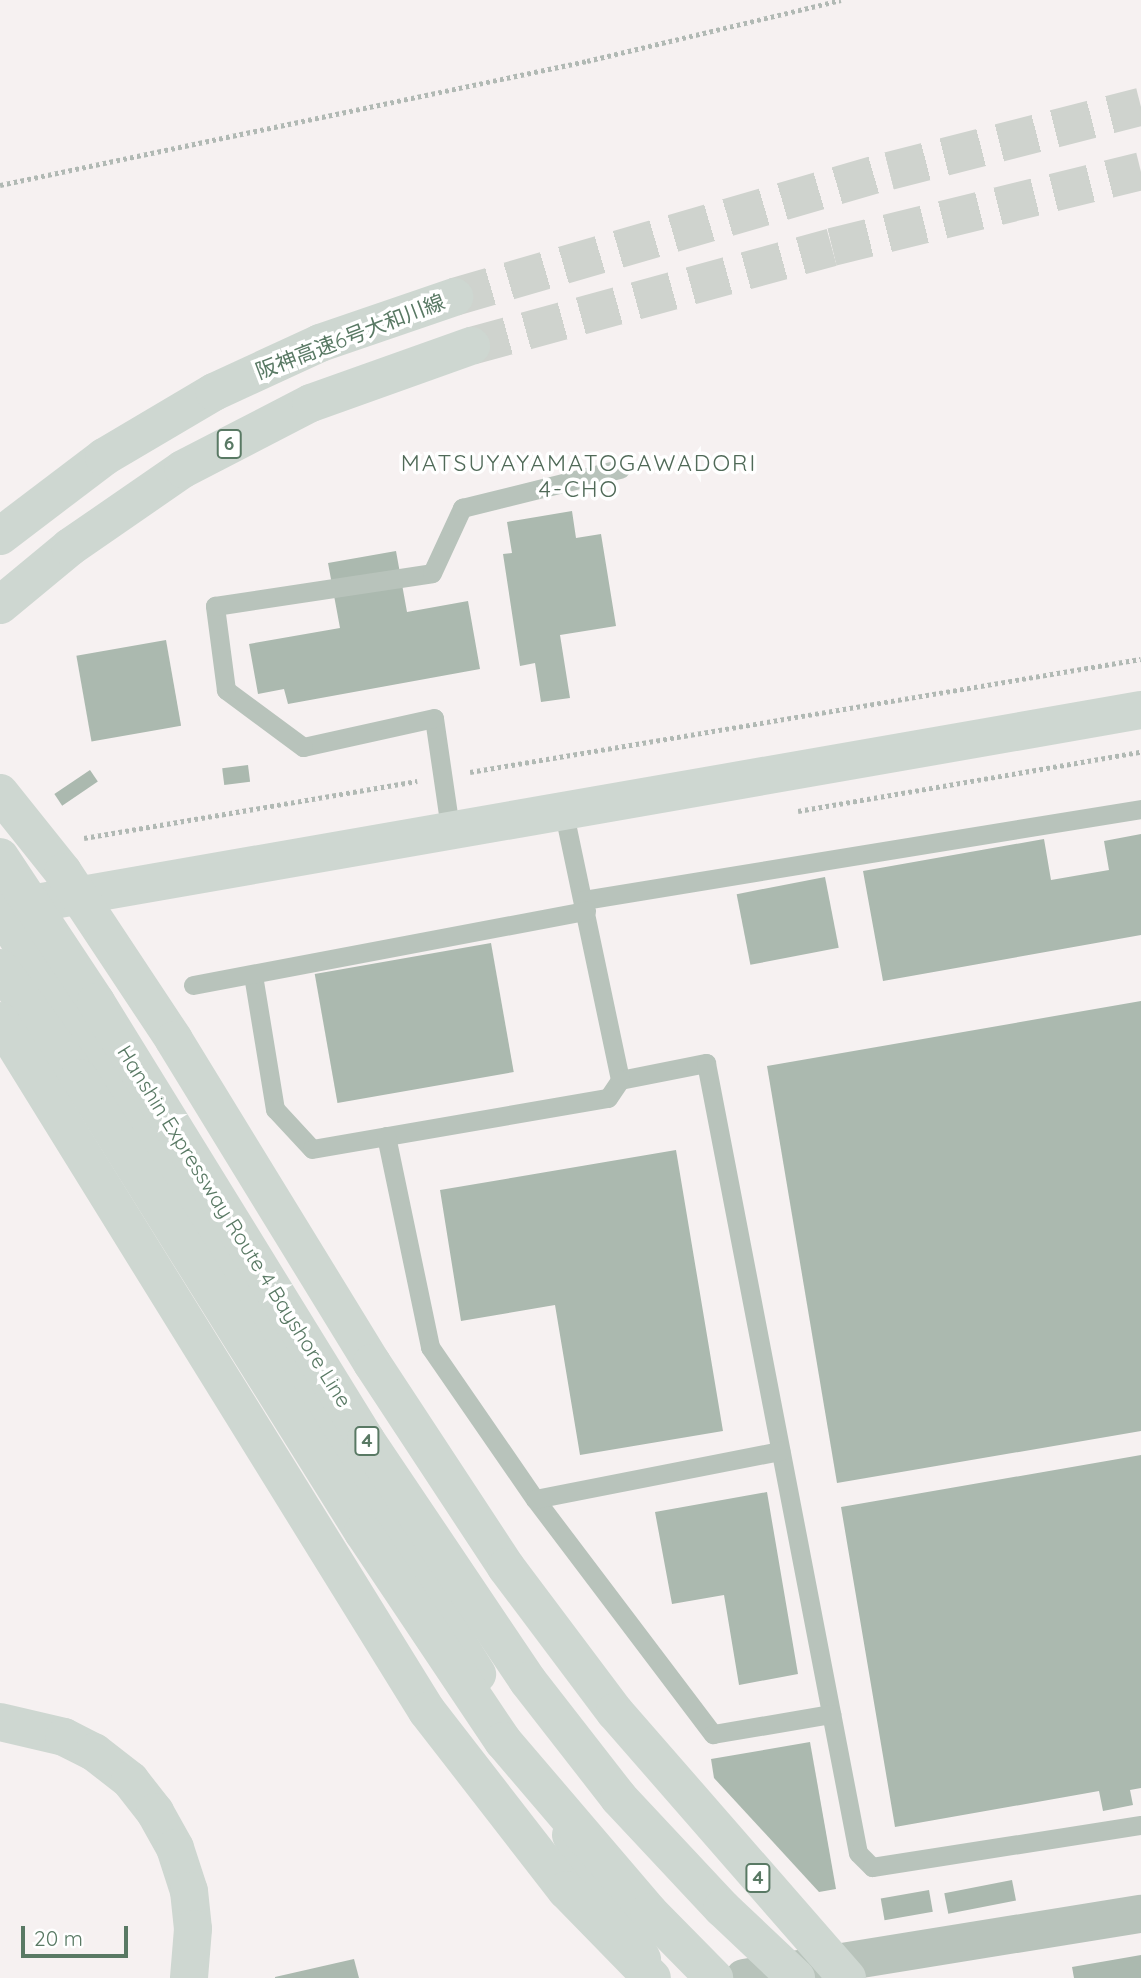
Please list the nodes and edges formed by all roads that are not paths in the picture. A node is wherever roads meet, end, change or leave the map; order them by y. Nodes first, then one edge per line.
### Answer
1 (454, 297) tunnel mouth
2 (471, 346) tunnel mouth
3 (620, 468) dead end
4 (0, 536) edge
5 (7, 598) edge
6 (1141, 710) edge
7 (0, 793) edge
8 (563, 809) junction
9 (1141, 809) edge
10 (450, 828) junction
11 (0, 857) edge
12 (585, 905) junction
13 (0, 910) edge
14 (0, 968) edge
15 (253, 975) junction
16 (193, 985) dead end
17 (0, 1021) edge
18 (620, 1080) junction
19 (386, 1136) junction
20 (780, 1451) junction
21 (535, 1499) junction
22 (831, 1714) junction
23 (0, 1722) edge
24 (1141, 1825) edge
25 (1141, 1914) edge
26 (188, 1978) edge
27 (652, 1978) edge
28 (714, 1978) edge
29 (744, 1978) edge
30 (796, 1978) edge
31 (847, 1978) edge

1 - 4 main road, 阪神高速6号大和川線
2 - 5 main road, 6
3 - 10 lane
6 - 8 main road
7 - 31 main road, 4
8 - 10 main road
8 - 12 lane
9 - 12 lane
10 - 13 main road
11 - 30 main road, Hanshin Expressway Route 4 Bayshore Line / 4
12 - 15 lane
12 - 18 lane
13 - 27 main road
14 - 28 main road
15 - 16 lane
15 - 19 lane
17 - 27 main road
18 - 19 lane
18 - 20 lane
19 - 21 lane
20 - 21 lane
20 - 22 lane
21 - 22 lane
22 - 24 lane
23 - 26 main road
25 - 29 street

